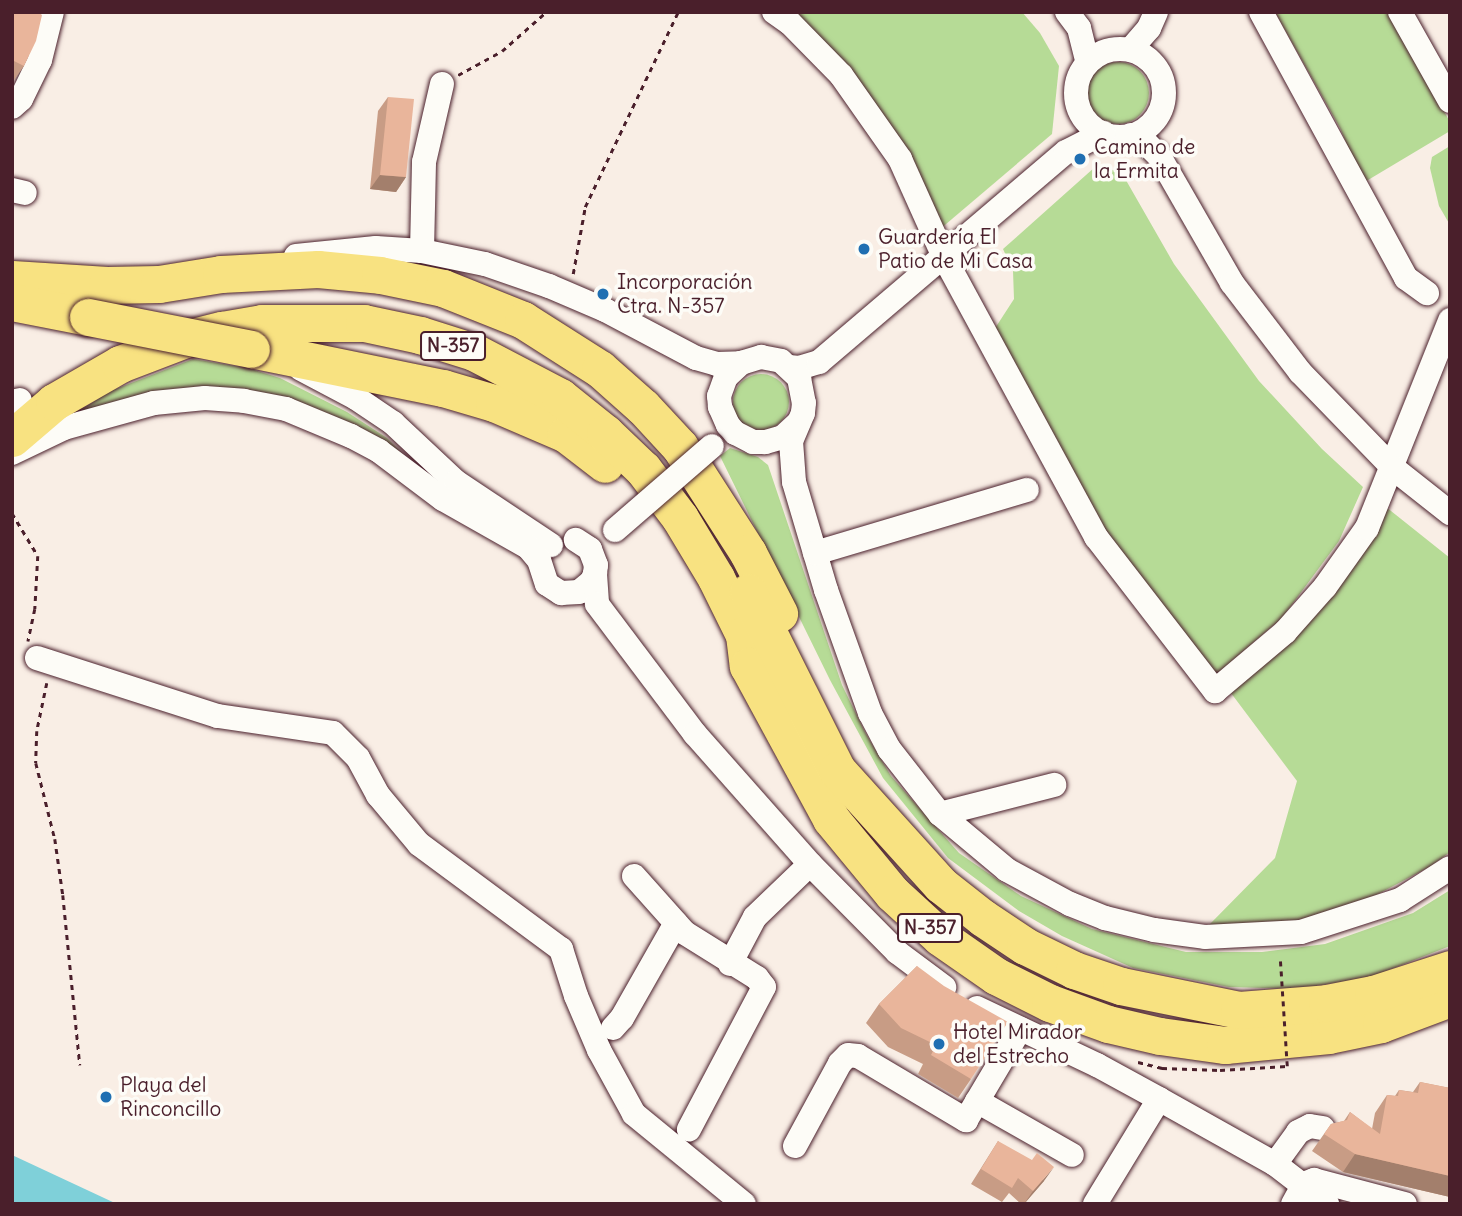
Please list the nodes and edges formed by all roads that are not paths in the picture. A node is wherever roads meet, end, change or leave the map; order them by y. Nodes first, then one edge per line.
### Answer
1 (52, 12) edge
2 (774, 12) edge
3 (1261, 12) edge
4 (1400, 12) edge
5 (1073, 20) edge
6 (1152, 20) edge
7 (1129, 53) junction
8 (1088, 64) junction
9 (442, 84) road end
10 (1450, 101) edge
11 (12, 107) edge
12 (1156, 117) junction
13 (1094, 125) junction
14 (1131, 135) junction
15 (1159, 156) junction
16 (422, 251) junction
17 (944, 257) junction
18 (221, 274) junction
19 (12, 279) edge
20 (1427, 292) dead end
21 (12, 302) edge
22 (1450, 320) edge
23 (251, 349) junction
24 (819, 362) junction
25 (741, 363) junction
26 (789, 367) junction
27 (804, 393) junction
28 (798, 423) junction
29 (15, 429) edge
30 (731, 429) junction
31 (1393, 468) junction
32 (1027, 491) dead end
33 (1450, 513) edge
34 (612, 533) junction
35 (576, 540) junction
36 (551, 545) junction
37 (815, 553) junction
38 (541, 568) junction
39 (596, 569) junction
40 (570, 594) junction
41 (597, 604) junction
42 (37, 658) road end
43 (748, 666) junction
44 (1054, 785) dead end
45 (870, 803) junction
46 (940, 814) junction
47 (810, 864) junction
48 (1450, 868) edge
49 (634, 876) dead end
50 (676, 923) junction
51 (730, 964) junction
52 (1450, 969) edge
53 (1450, 998) edge
54 (613, 1028) dead end
55 (1020, 1030) junction
56 (1159, 1099) junction
57 (977, 1101) junction
58 (1324, 1128) edge
59 (689, 1129) dead end
60 (795, 1146) dead end
61 (1072, 1155) dead end
62 (1275, 1164) junction
63 (1298, 1194) edge
64 (1372, 1201) edge
65 (744, 1204) edge
66 (1095, 1204) edge
67 (1327, 1204) edge
68 (1405, 1204) edge

1 - 11 street
2 - 17 street
3 - 20 street
4 - 10 street
5 - 7 street
5 - 8 street
6 - 7 street
7 - 8 street
7 - 12 street
8 - 13 street
9 - 16 street
12 - 14 street
12 - 15 street
13 - 14 street
13 - 17 street
14 - 15 street
15 - 31 street
16 - 18 street
16 - 25 street
17 - 24 street
17 - 31 street
18 - 19 highway
18 - 45 highway
21 - 23 highway, bridge
22 - 31 street
23 - 36 street
23 - 43 highway
24 - 26 street
24 - 27 street
25 - 26 street
25 - 30 street
26 - 27 street
27 - 28 street
28 - 30 street
28 - 37 street
29 - 38 street
29 - 43 highway, N-357
29 - 45 highway, N-357
30 - 34 street, bridge
31 - 33 street
32 - 37 street
34 - 35 street
34 - 39 street
35 - 36 street
35 - 39 street
36 - 38 street
37 - 46 street
38 - 40 street
39 - 40 street
39 - 41 street
40 - 41 street
41 - 47 street
42 - 65 street
43 - 53 highway, N-357
44 - 46 street
45 - 52 highway, N-357
46 - 48 street
47 - 51 street
47 - 55 street
49 - 50 street
50 - 51 street
50 - 54 street
51 - 59 street
55 - 56 street
55 - 57 street
56 - 62 street
56 - 66 street
57 - 60 street
57 - 61 street
58 - 62 street
62 - 63 street
63 - 64 street
63 - 67 street
64 - 68 street

